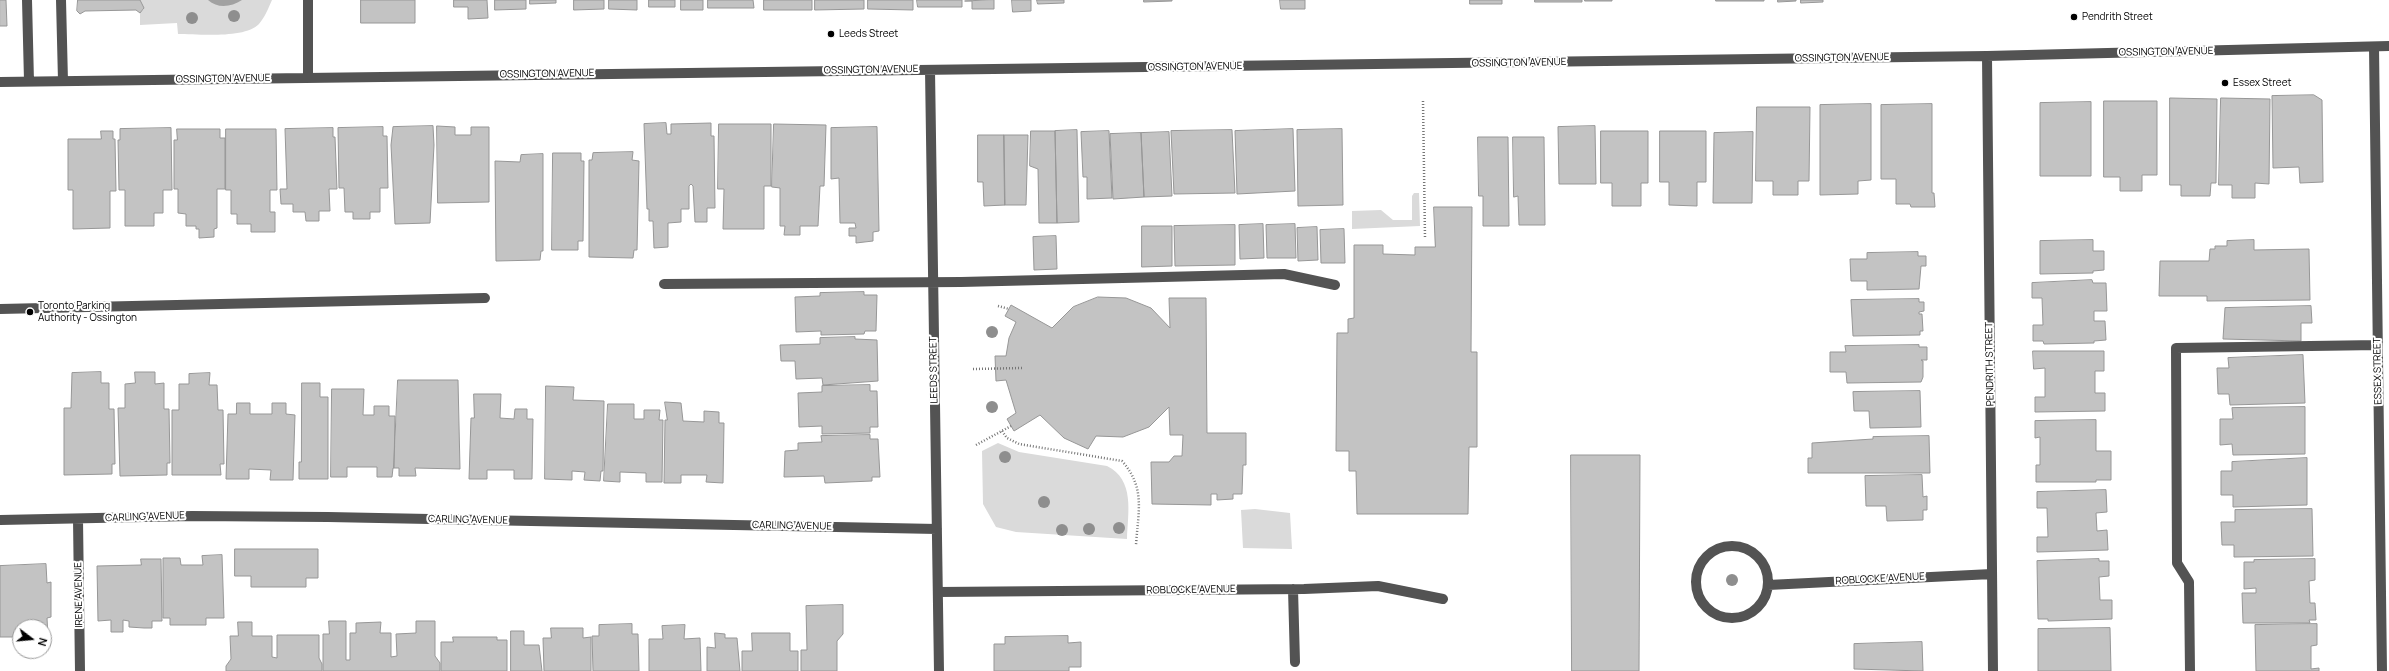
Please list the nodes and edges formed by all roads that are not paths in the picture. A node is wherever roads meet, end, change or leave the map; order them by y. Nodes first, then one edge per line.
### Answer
1 (27, 0) edge
2 (61, 0) edge
3 (308, 0) edge
4 (2374, 46) junction
5 (2389, 46) edge
6 (1987, 56) junction
7 (930, 70) junction
8 (308, 77) junction
9 (28, 81) junction
10 (63, 81) junction
11 (0, 82) edge
12 (933, 282) junction
13 (664, 284) dead end
14 (1335, 285) dead end
15 (485, 298) dead end
16 (0, 309) edge
17 (2378, 345) junction
18 (78, 519) junction
19 (0, 520) edge
20 (937, 529) junction
21 (1992, 574) junction
22 (1768, 584) junction
23 (1293, 589) junction
24 (938, 592) junction
25 (1443, 599) dead end
26 (1294, 662) dead end
27 (80, 671) edge
28 (939, 671) edge
29 (1993, 671) edge
30 (2190, 671) edge
31 (2382, 671) edge

1 - 9 street
2 - 10 street
3 - 8 street
4 - 5 street, OSSINGTON AVENUE
4 - 6 street, OSSINGTON AVENUE
4 - 17 street, ESSEX STREET
6 - 7 street, OSSINGTON AVENUE
6 - 21 street, PENDRITH STREET
7 - 8 street, OSSINGTON AVENUE
7 - 12 street, LEEDS STREET
8 - 10 street, OSSINGTON AVENUE
9 - 10 street, OSSINGTON AVENUE
9 - 11 street, OSSINGTON AVENUE
12 - 13 street
12 - 14 street
12 - 20 street, LEEDS STREET
15 - 16 street
17 - 30 street
17 - 31 street, ESSEX STREET
18 - 19 street, CARLING AVENUE
18 - 20 street, CARLING AVENUE
18 - 27 street, IRENE AVENUE
20 - 24 street, LEEDS STREET
21 - 22 street, ROBLOCKE AVENUE
21 - 29 street, PENDRITH STREET
22 - 22 street
23 - 24 street, ROBLOCKE AVENUE
23 - 25 street, ROBLOCKE AVENUE
23 - 26 street
24 - 28 street, LEEDS STREET

